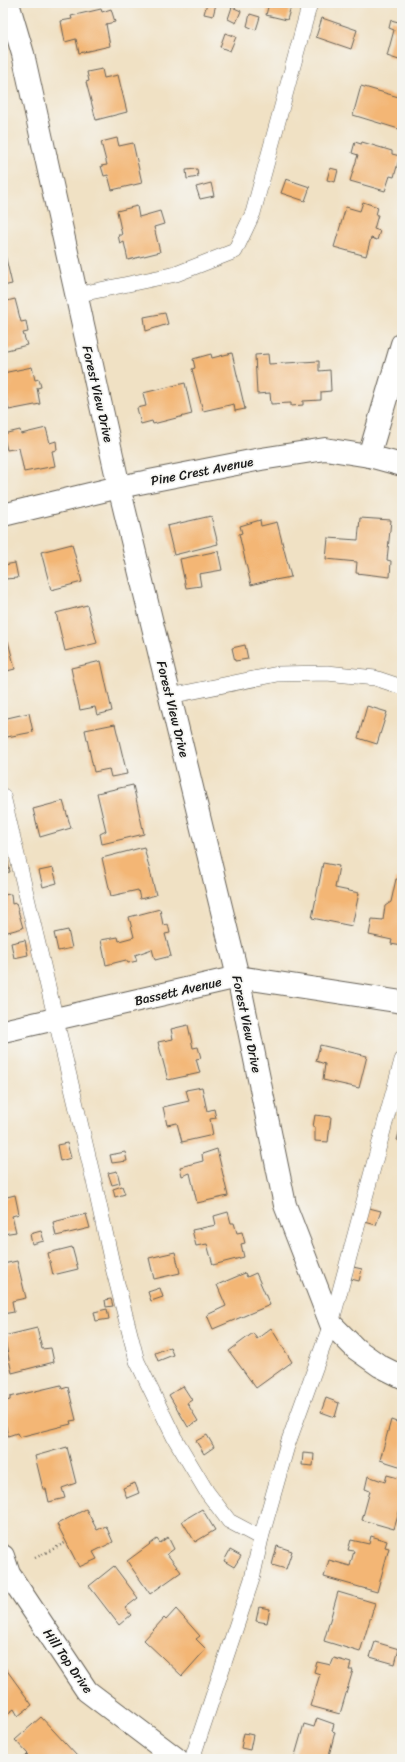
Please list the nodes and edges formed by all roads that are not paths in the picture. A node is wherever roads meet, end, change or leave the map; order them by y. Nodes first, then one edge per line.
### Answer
1 (8, 3) edge
2 (310, 3) edge
3 (76, 295) junction
4 (402, 344) edge
5 (369, 456) junction
6 (402, 465) edge
7 (119, 487) junction
8 (3, 515) edge
9 (402, 687) edge
10 (170, 696) junction
11 (3, 796) edge
12 (238, 977) junction
13 (402, 1002) edge
14 (56, 1019) junction
15 (3, 1031) edge
16 (402, 1060) edge
17 (331, 1324) junction
18 (402, 1377) edge
19 (261, 1538) junction
20 (3, 1556) edge
21 (177, 1759) edge
22 (192, 1759) edge

1 - 3 street, Forest View Drive
2 - 3 lane
3 - 7 street, Forest View Drive
4 - 5 street
5 - 6 street, Pine Crest Avenue
5 - 7 street, Pine Crest Avenue
7 - 8 street, Pine Crest Avenue
7 - 10 street, Forest View Drive
9 - 10 lane
10 - 12 street, Forest View Drive
11 - 14 lane
12 - 13 street, Bassett Avenue
12 - 14 street, Bassett Avenue
12 - 17 street, Forest View Drive
14 - 15 street, Bassett Avenue
14 - 19 lane
16 - 17 lane
17 - 18 street, Forest View Drive
17 - 19 lane
19 - 22 lane
20 - 21 street, Hill Top Drive

